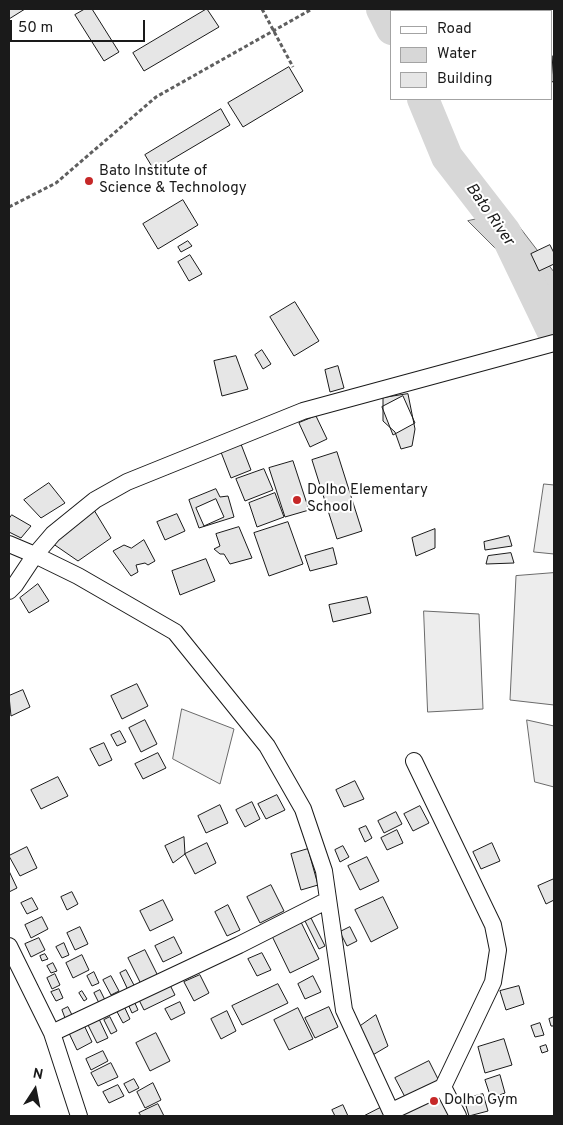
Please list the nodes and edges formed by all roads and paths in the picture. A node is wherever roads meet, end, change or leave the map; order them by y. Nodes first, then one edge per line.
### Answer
1 (262, 9) edge
2 (312, 9) edge
3 (273, 33) junction
4 (293, 67) dead end
5 (9, 207) edge
6 (554, 343) edge
7 (9, 544) edge
8 (35, 555) junction
9 (9, 591) edge
10 (414, 761) dead end
11 (328, 900) junction
12 (9, 946) edge
13 (52, 1033) junction
14 (443, 1087) junction
15 (393, 1114) edge
16 (79, 1116) edge
17 (458, 1116) edge

1 - 3 path
2 - 3 path
3 - 4 path
3 - 5 path
6 - 8 street
7 - 8 street
8 - 9 street
8 - 11 street
10 - 14 street
11 - 13 street
11 - 15 street
12 - 13 street
13 - 16 street
14 - 15 street
14 - 17 street

